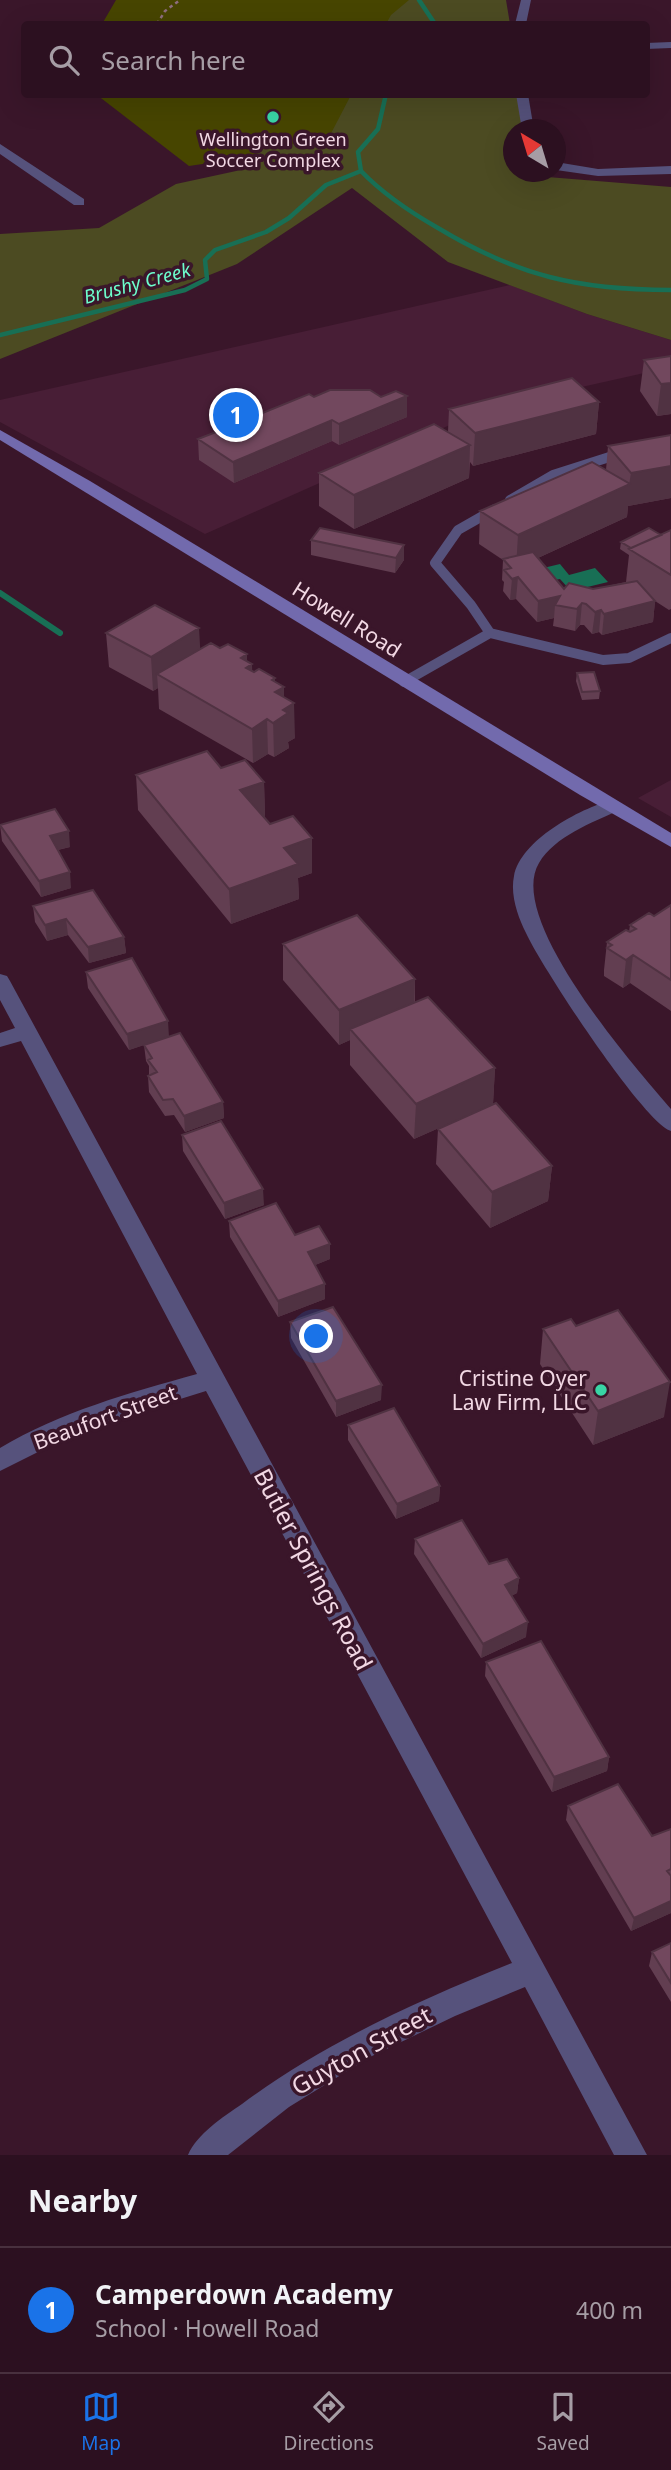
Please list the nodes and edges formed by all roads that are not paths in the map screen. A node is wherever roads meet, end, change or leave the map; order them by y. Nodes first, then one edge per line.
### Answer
1 (526, 0) edge
2 (521, 21) edge
3 (671, 45) edge
4 (650, 46) edge
5 (523, 98) edge
6 (526, 119) edge
7 (0, 148) edge
8 (566, 168) edge
9 (671, 170) edge
10 (79, 202) dead end
11 (0, 434) edge
12 (637, 449) edge
13 (489, 633) junction
14 (671, 638) edge
15 (404, 682) junction
16 (612, 806) junction
17 (671, 841) edge
18 (0, 981) edge
19 (27, 1032) junction
20 (0, 1040) edge
21 (671, 1123) edge
22 (212, 1380) junction
23 (0, 1461) edge
24 (532, 1970) junction
25 (204, 2155) edge
26 (631, 2155) edge

1 - 2 street
3 - 4 street
5 - 6 street
7 - 10 street
8 - 9 street
11 - 15 main road, Howell Road
12 - 13 lane
13 - 14 lane
13 - 15 lane
15 - 16 main road, Howell Road
16 - 17 main road, Howell Road
16 - 21 street
18 - 19 street, Butler Springs Road
19 - 20 street
19 - 22 street, Butler Springs Road
22 - 23 street, Beaufort Street
22 - 24 street, Butler Springs Road
24 - 25 street, Guyton Street
24 - 26 street, Butler Springs Road

